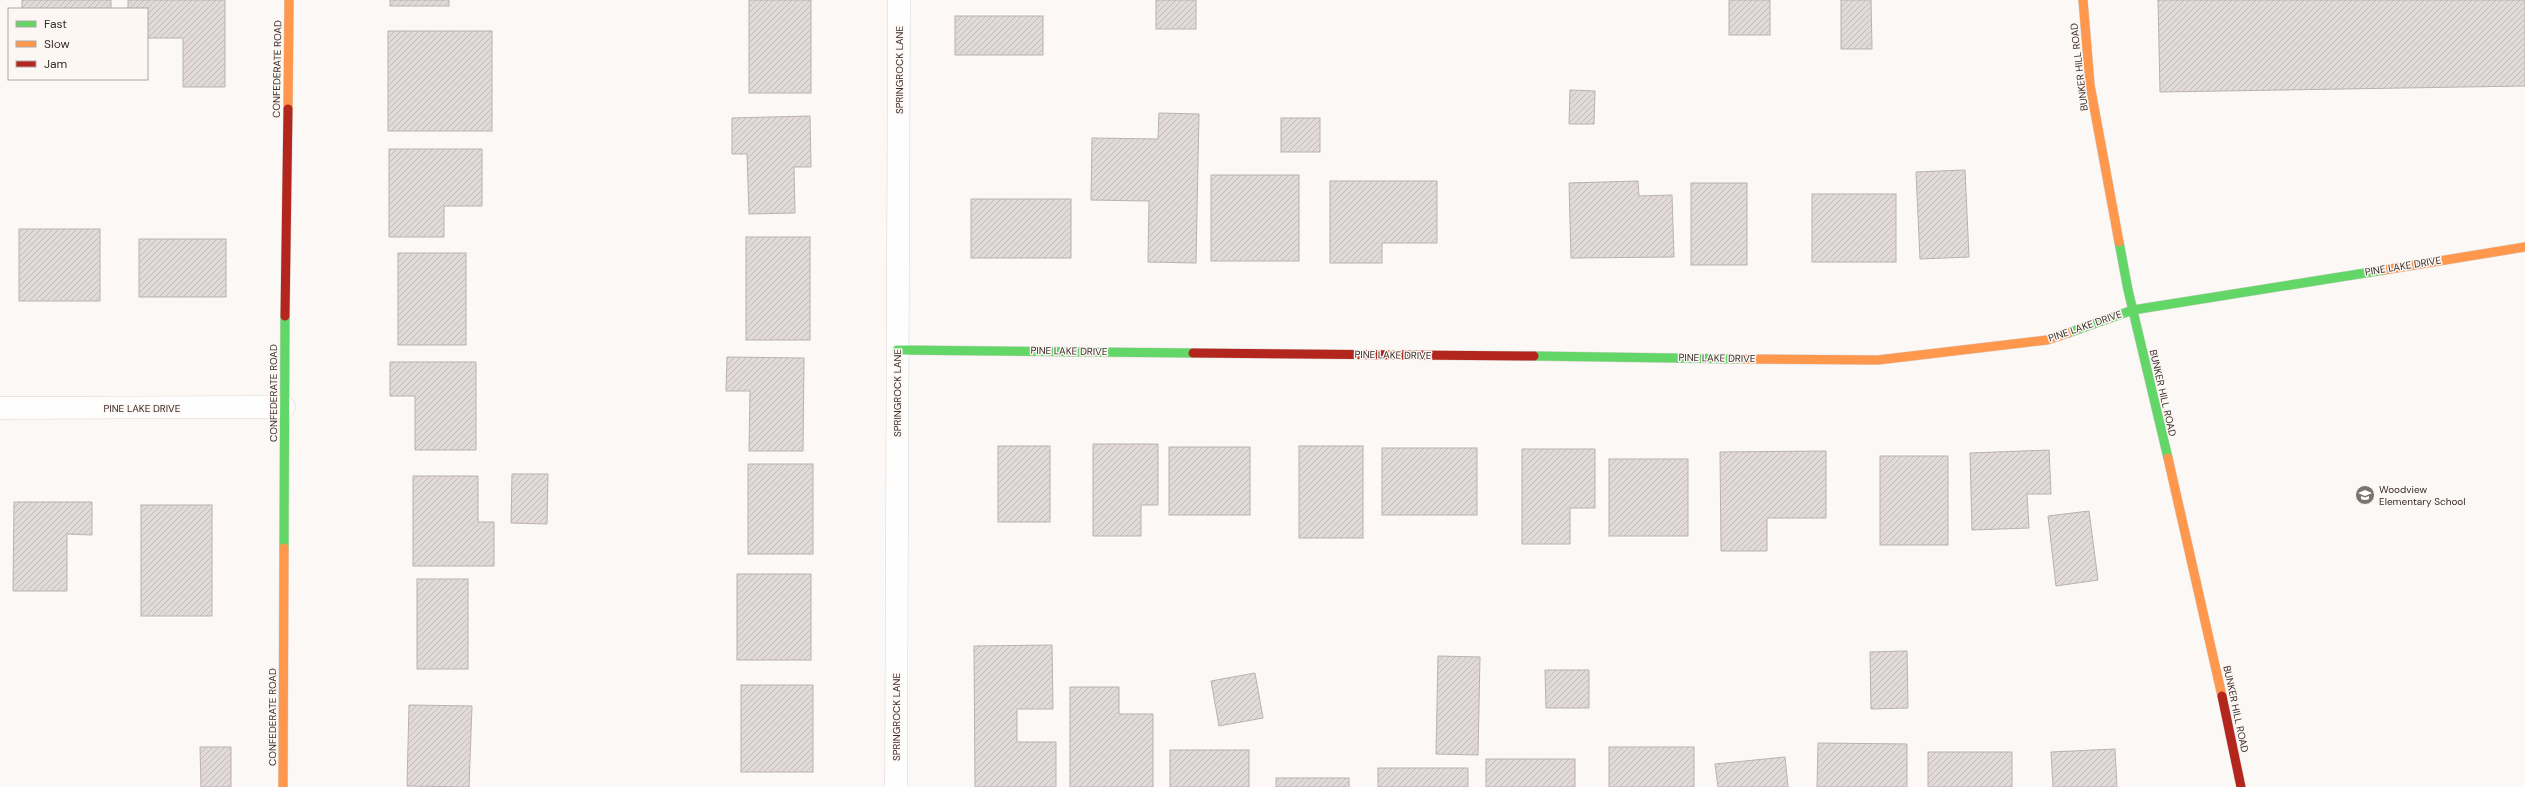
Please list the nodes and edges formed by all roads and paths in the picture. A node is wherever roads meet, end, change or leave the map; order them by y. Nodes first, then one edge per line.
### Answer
1 (289, 0) edge
2 (899, 0) edge
3 (2083, 0) edge
4 (2525, 247) edge
5 (2133, 310) junction
6 (898, 350) junction
7 (284, 407) junction
8 (0, 408) edge
9 (283, 787) edge
10 (896, 787) edge
11 (2241, 787) edge

1 - 7 street, CONFEDERATE ROAD
2 - 6 street, SPRINGROCK LANE
3 - 5 street, BUNKER HILL ROAD
4 - 5 street, PINE LAKE DRIVE
5 - 6 street, PINE LAKE DRIVE
5 - 11 street, BUNKER HILL ROAD
6 - 10 street, SPRINGROCK LANE
7 - 8 street, PINE LAKE DRIVE
7 - 9 street, CONFEDERATE ROAD

